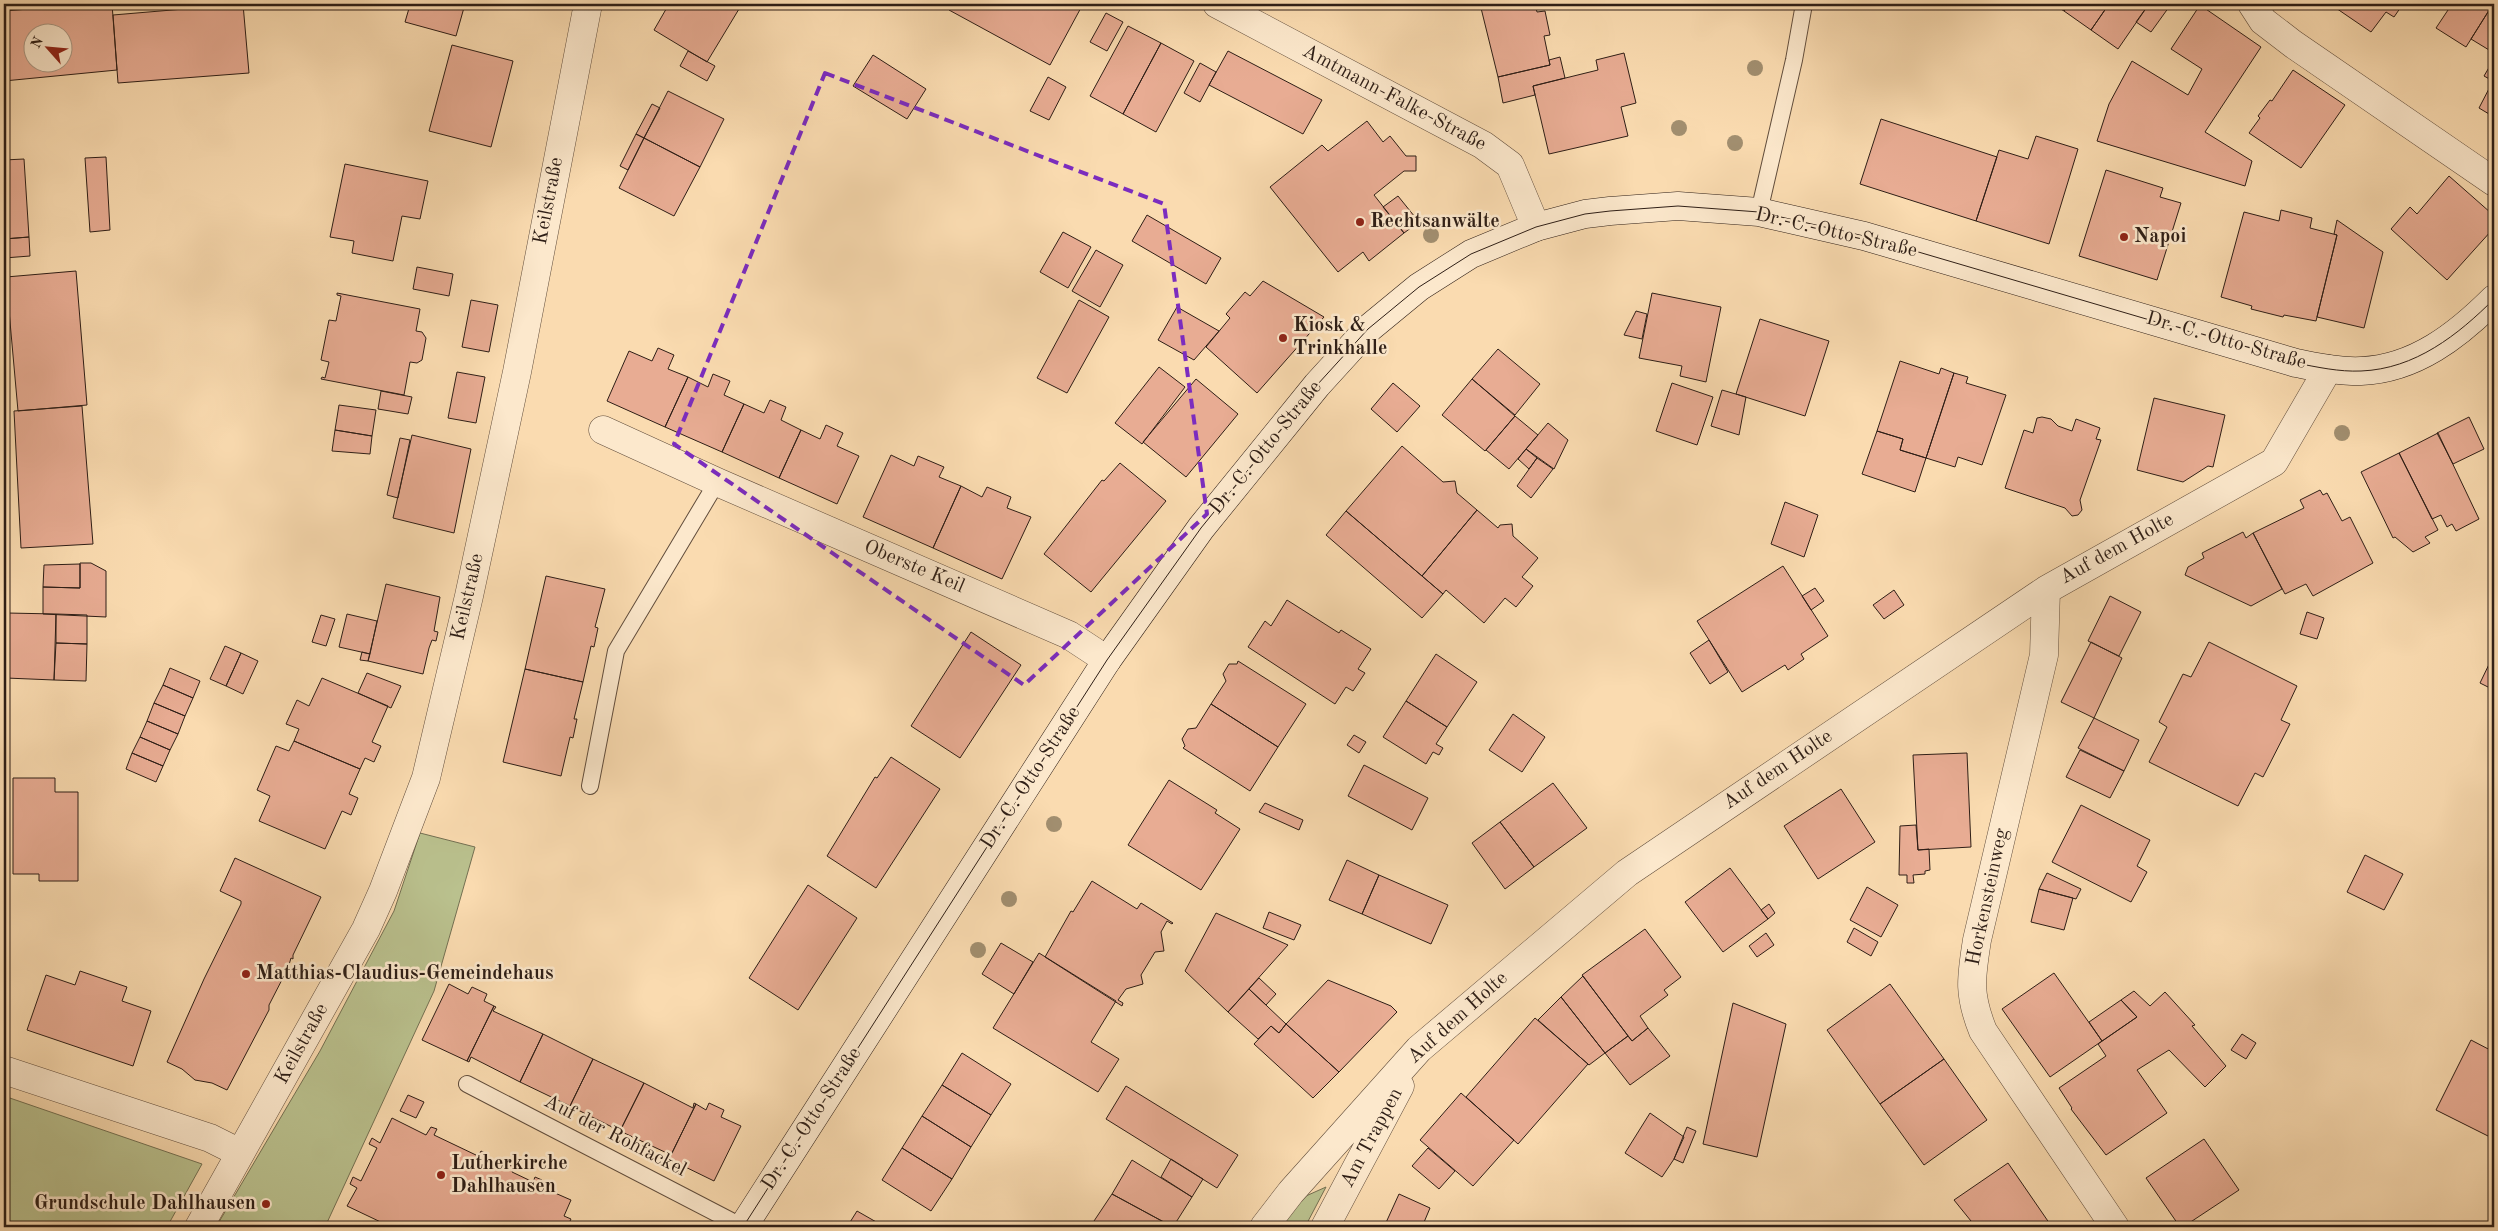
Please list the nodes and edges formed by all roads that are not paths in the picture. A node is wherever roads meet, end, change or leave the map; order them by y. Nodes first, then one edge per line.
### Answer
1 (588, 4) edge
2 (1217, 4) edge
3 (1804, 4) edge
4 (2252, 4) edge
5 (2494, 182) edge
6 (1759, 212) junction
7 (1536, 227) junction
8 (2494, 299) edge
9 (2328, 369) junction
10 (603, 430) dead end
11 (717, 482) junction
12 (2046, 590) junction
13 (1107, 660) junction
14 (590, 786) dead end
15 (1419, 1049) junction
16 (4, 1070) edge
17 (467, 1084) dead end
18 (240, 1153) junction
19 (199, 1227) edge
20 (743, 1227) edge
21 (1264, 1227) edge
22 (1325, 1227) edge
23 (2115, 1227) edge

1 - 18 street, Keilstraße
2 - 7 street, Amtmann-Falke-Straße
3 - 6 lane
4 - 5 street
6 - 7 street, Dr.-C.-Otto-Straße
6 - 9 street, Dr.-C.-Otto-Straße
7 - 13 street, Dr.-C.-Otto-Straße
8 - 9 street, Dr.-C.-Otto-Straße
9 - 12 street, Auf dem Holte
10 - 11 street, Oberste Keil
11 - 13 street, Oberste Keil
11 - 14 lane
12 - 15 street, Auf dem Holte
12 - 23 street, Horkensteinweg
13 - 20 street, Dr.-C.-Otto-Straße
15 - 21 street, Auf dem Holte
15 - 22 street, Am Trappen
16 - 18 street
17 - 20 lane, Auf der Rohfackel
18 - 19 street, Keilstraße

